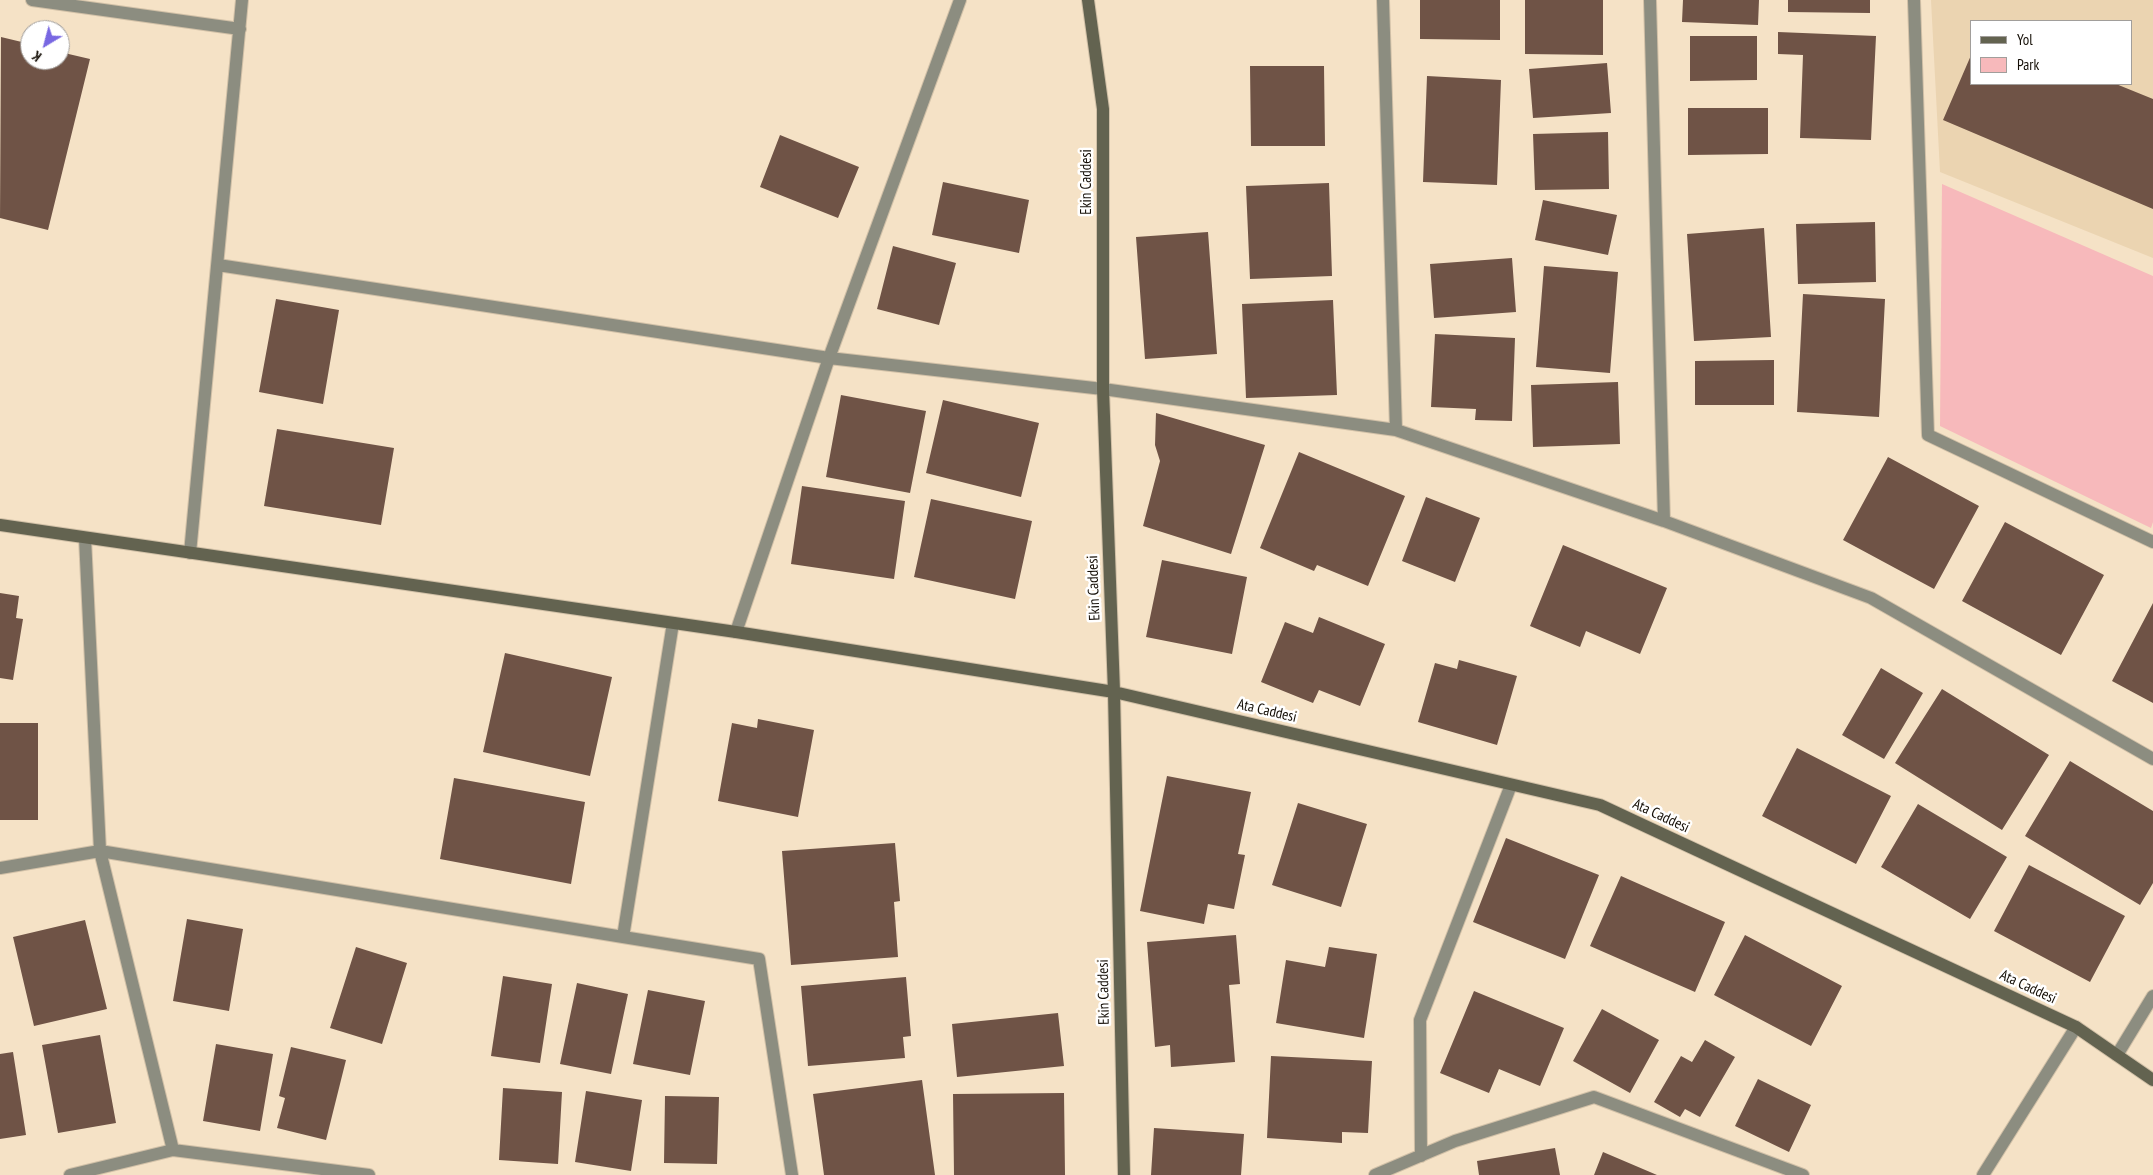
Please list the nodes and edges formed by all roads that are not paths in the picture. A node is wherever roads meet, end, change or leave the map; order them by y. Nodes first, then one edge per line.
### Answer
1 (32, 0) edge
2 (242, 0) edge
3 (960, 0) edge
4 (1088, 0) edge
5 (1383, 0) edge
6 (1650, 0) edge
7 (1914, 0) edge
8 (240, 29) junction
9 (218, 265) junction
10 (829, 358) junction
11 (1103, 389) junction
12 (1396, 430) junction
13 (1664, 522) junction
14 (0, 525) edge
15 (85, 538) junction
16 (2153, 542) edge
17 (190, 553) junction
18 (673, 623) junction
19 (736, 632) junction
20 (1114, 692) junction
21 (2153, 759) edge
22 (1511, 785) junction
23 (100, 852) junction
24 (0, 868) edge
25 (623, 937) junction
26 (2153, 996) edge
27 (2076, 1027) junction
28 (2117, 1055) junction
29 (2153, 1080) edge
30 (173, 1150) junction
31 (1421, 1156) junction
32 (70, 1175) edge
33 (370, 1175) edge
34 (792, 1175) edge
35 (1124, 1175) edge
36 (1375, 1175) edge
37 (1803, 1175) edge
38 (1983, 1175) edge

1 - 8 street
2 - 8 street
3 - 10 street
4 - 11 street, Ekin Caddesi
5 - 12 street
6 - 13 street
7 - 16 street
8 - 9 street
9 - 10 street
9 - 17 street
10 - 11 street
10 - 19 street
11 - 12 street
11 - 20 street, Ekin Caddesi
12 - 13 street
13 - 21 street
14 - 15 street, Ata Caddesi
15 - 17 street, Ata Caddesi
15 - 23 street
17 - 18 street, Ata Caddesi
18 - 19 street, Ata Caddesi
18 - 25 street
19 - 20 street, Ata Caddesi
20 - 22 street, Ata Caddesi
20 - 35 street, Ekin Caddesi
22 - 27 street, Ata Caddesi
22 - 31 street
23 - 24 street
23 - 25 street
23 - 30 street
25 - 34 street
26 - 28 street
27 - 28 street, Ata Caddesi
27 - 38 street
28 - 29 street, Ata Caddesi
30 - 32 street
30 - 33 street
31 - 36 street
31 - 37 street

